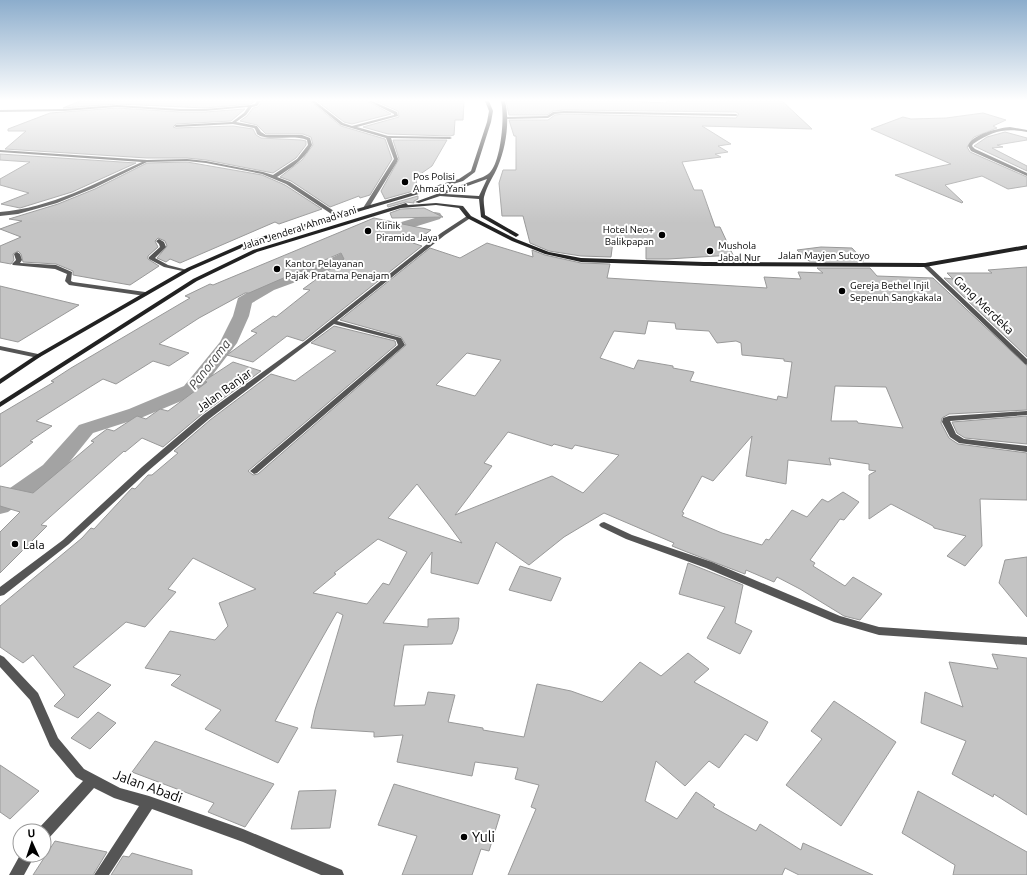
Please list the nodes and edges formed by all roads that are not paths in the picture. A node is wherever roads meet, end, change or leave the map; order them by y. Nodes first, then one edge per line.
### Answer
1 (309, 142) edge
2 (390, 142) edge
3 (483, 142) edge
4 (502, 142) edge
5 (973, 142) edge
6 (0, 152) edge
7 (147, 161) junction
8 (492, 172) junction
9 (1027, 175) edge
10 (274, 177) junction
11 (461, 180) junction
12 (461, 187) junction
13 (439, 195) junction
14 (408, 196) junction
15 (459, 196) junction
16 (481, 198) junction
17 (402, 207) junction
18 (461, 207) junction
19 (366, 208) junction
20 (0, 214) edge
21 (338, 216) junction
22 (469, 217) junction
23 (159, 241) dead end
24 (526, 244) junction
25 (1027, 248) edge
26 (17, 254) dead end
27 (925, 265) junction
28 (185, 271) junction
29 (145, 294) junction
30 (166, 298) junction
31 (334, 322) junction
32 (0, 348) edge
33 (38, 356) junction
34 (1027, 363) edge
35 (0, 382) edge
36 (0, 405) edge
37 (1027, 413) edge
38 (1027, 450) edge
39 (254, 471) dead end
40 (604, 525) dead end
41 (0, 592) edge
42 (1027, 641) edge
43 (0, 660) edge
44 (93, 780) junction
45 (149, 802) junction
46 (52, 824) edge
47 (23, 863) edge
48 (16, 875) edge
49 (102, 875) edge
50 (337, 875) edge

1 - 10 street
2 - 19 street
3 - 11 main road, Jalan Jenderal Ahmad Yani
4 - 8 main road
5 - 9 street
6 - 7 street
7 - 10 street
7 - 20 street
8 - 12 main road, Jalan Jenderal Ahmad Yani
8 - 16 main road
10 - 21 street
11 - 12 main road
11 - 14 main road, Jalan Jenderal Ahmad Yani
12 - 13 main road, Jalan Jenderal Ahmad Yani
12 - 15 main road
13 - 14 main road
13 - 15 main road
13 - 17 main road, Jalan Jenderal Ahmad Yani
14 - 19 main road, Jalan Jenderal Ahmad Yani
15 - 16 main road
15 - 18 main road
16 - 24 main road, Jalan Mayjen Sutoyo
17 - 18 main road
17 - 30 main road, Jalan Jenderal Ahmad Yani
18 - 22 main road, Jalan Mayjen Sutoyo
19 - 21 main road, Jalan Jenderal Ahmad Yani
21 - 28 main road, Jalan Jenderal Ahmad Yani
22 - 24 main road, Jalan Mayjen Sutoyo
22 - 31 street, Jalan Banjar
23 - 28 street
24 - 27 main road, Jalan Mayjen Sutoyo
25 - 27 main road, Jalan Mayjen Sutoyo
26 - 29 street
27 - 34 street, Gang Merdeka
28 - 29 main road, Jalan Jenderal Ahmad Yani
29 - 30 main road
29 - 33 main road, Jalan Jenderal Ahmad Yani
30 - 36 main road, Jalan Jenderal Ahmad Yani
31 - 39 street
31 - 41 street, Jalan Banjar
32 - 33 street
33 - 35 main road, Jalan Jenderal Ahmad Yani
37 - 38 street
40 - 42 street
43 - 44 street, Jalan Abadi
44 - 45 street, Jalan Abadi
44 - 46 street
45 - 49 street
45 - 50 street, Jalan Abadi
47 - 48 street

